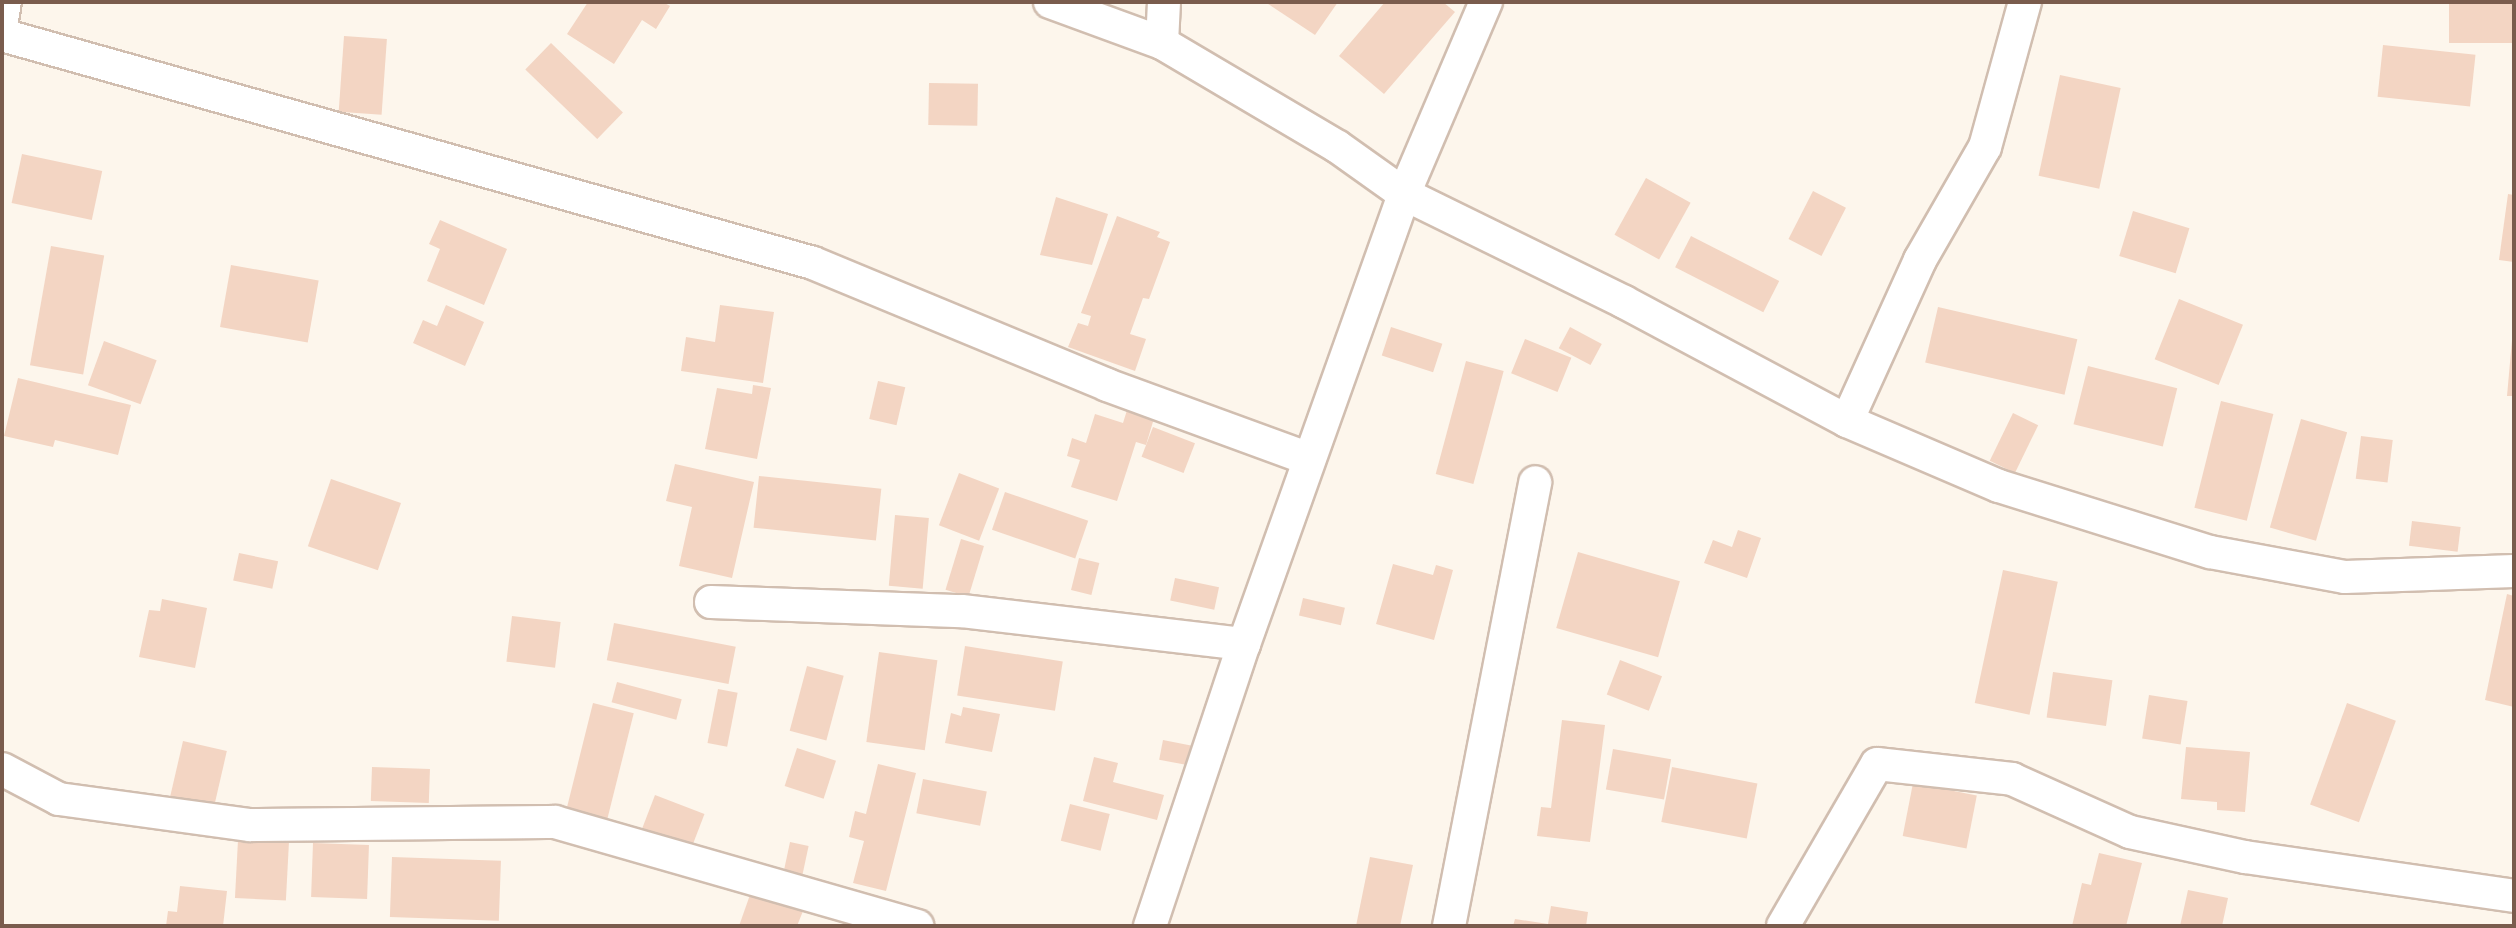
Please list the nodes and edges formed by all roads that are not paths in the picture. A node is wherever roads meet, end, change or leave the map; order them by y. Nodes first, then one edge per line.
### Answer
1 (5, 2) edge
2 (1050, 2) edge
3 (1164, 2) edge
4 (1486, 2) edge
5 (2025, 2) edge
6 (2, 20) edge
7 (2, 35) edge
8 (1162, 43) junction
9 (1404, 194) junction
10 (1847, 421) junction
11 (1309, 459) junction
12 (1535, 482) dead end
13 (2514, 571) edge
14 (711, 602) dead end
15 (1244, 644) junction
16 (2, 769) edge
17 (2514, 896) edge
18 (917, 926) edge
19 (1150, 926) edge
20 (1449, 926) edge
21 (1783, 926) edge

1 - 6 street
2 - 8 street
3 - 8 street
4 - 9 street
5 - 10 street
7 - 11 street
8 - 9 street
9 - 10 street
9 - 11 street
10 - 13 street
11 - 15 street
12 - 20 street
14 - 15 street
15 - 19 street
16 - 18 street
17 - 21 street

